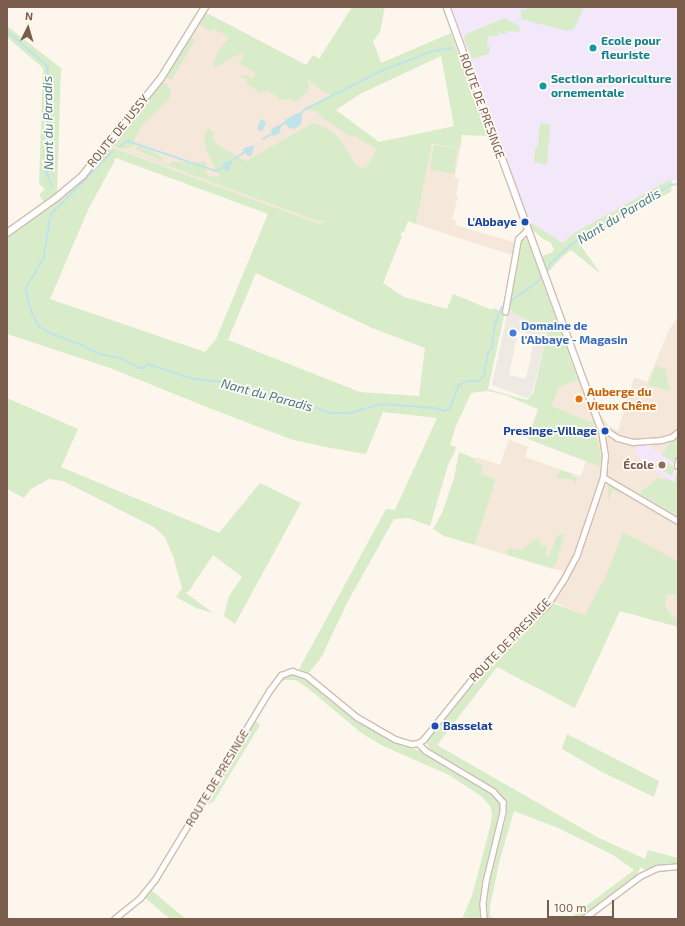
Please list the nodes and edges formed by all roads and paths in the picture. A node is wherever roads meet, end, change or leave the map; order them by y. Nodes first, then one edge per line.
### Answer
1 (205, 7) edge
2 (447, 7) edge
3 (527, 230) junction
4 (7, 233) edge
5 (506, 308) dead end
6 (600, 425) junction
7 (678, 432) edge
8 (672, 437) junction
9 (678, 437) edge
10 (604, 477) junction
11 (678, 521) edge
12 (418, 743) junction
13 (678, 866) edge
14 (114, 919) edge
15 (484, 919) edge
16 (583, 919) edge

1 - 4 main road, ROUTE DE JUSSY
2 - 3 street, ROUTE DE PRESINGE
3 - 5 street
3 - 6 street, ROUTE DE PRESINGE
6 - 8 street
6 - 10 street, ROUTE DE PRESINGE
7 - 8 street
8 - 9 street
10 - 11 street
10 - 12 street, ROUTE DE PRESINGE
12 - 14 street, ROUTE DE PRESINGE
12 - 15 street
13 - 16 street

